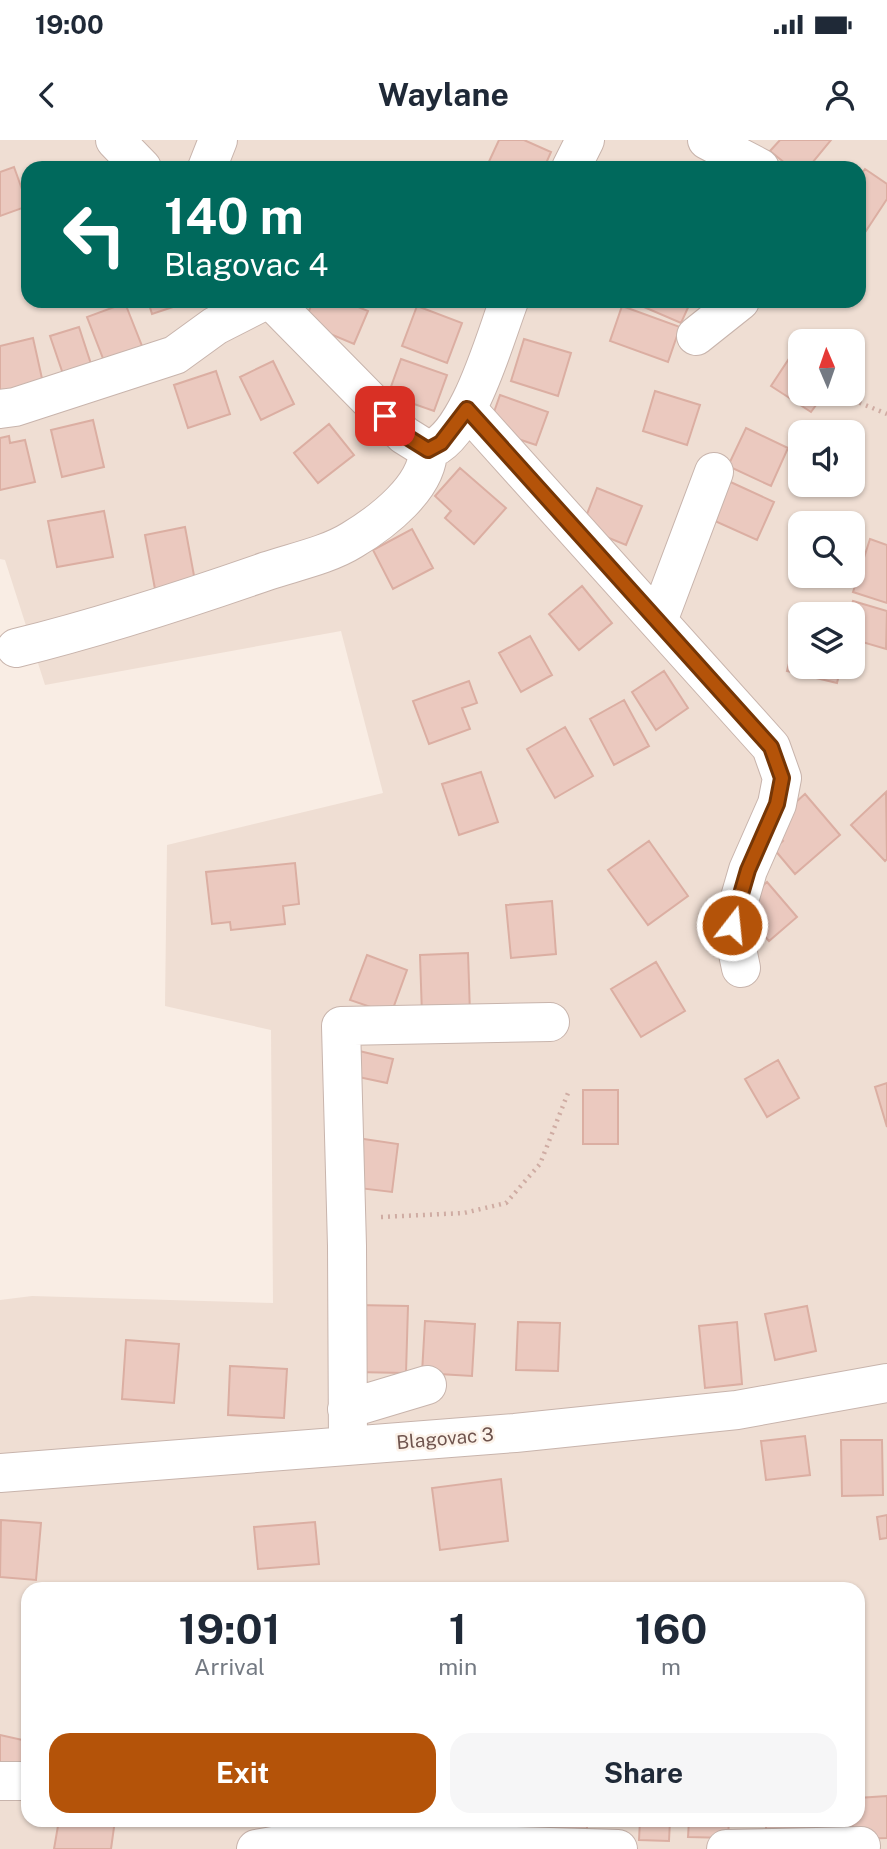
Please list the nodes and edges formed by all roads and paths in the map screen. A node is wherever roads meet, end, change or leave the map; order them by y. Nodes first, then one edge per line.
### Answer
1 (115, 140) edge
2 (218, 140) edge
3 (585, 140) edge
4 (707, 140) edge
5 (135, 161) edge
6 (210, 161) edge
7 (574, 161) edge
8 (747, 161) edge
9 (250, 308) edge
10 (279, 308) edge
11 (506, 308) edge
12 (731, 308) edge
13 (696, 337) dead end
14 (865, 405) edge
15 (0, 409) edge
16 (467, 409) junction
17 (887, 414) edge
18 (428, 450) junction
19 (714, 471) dead end
20 (658, 621) junction
21 (16, 648) dead end
22 (741, 968) dead end
23 (550, 1022) dead end
24 (568, 1093) dead end
25 (347, 1230) junction
26 (887, 1383) edge
27 (427, 1385) dead end
28 (347, 1409) junction
29 (348, 1446) junction
30 (0, 1473) edge
31 (0, 1781) edge
32 (21, 1781) edge
33 (861, 1846) dead end
34 (256, 1849) edge
35 (618, 1849) edge
36 (726, 1849) edge

1 - 5 street
2 - 6 street
3 - 7 street
4 - 8 street
9 - 15 street
10 - 18 street
11 - 16 street
12 - 13 street
14 - 17 path
16 - 18 street
16 - 20 street
18 - 21 street
19 - 20 street
20 - 22 street
23 - 25 street
24 - 25 path
25 - 28 street
26 - 29 street, Blagovac 3
27 - 28 street
28 - 29 street
29 - 30 street, Blagovac 3
31 - 32 street
33 - 36 street
34 - 35 street

